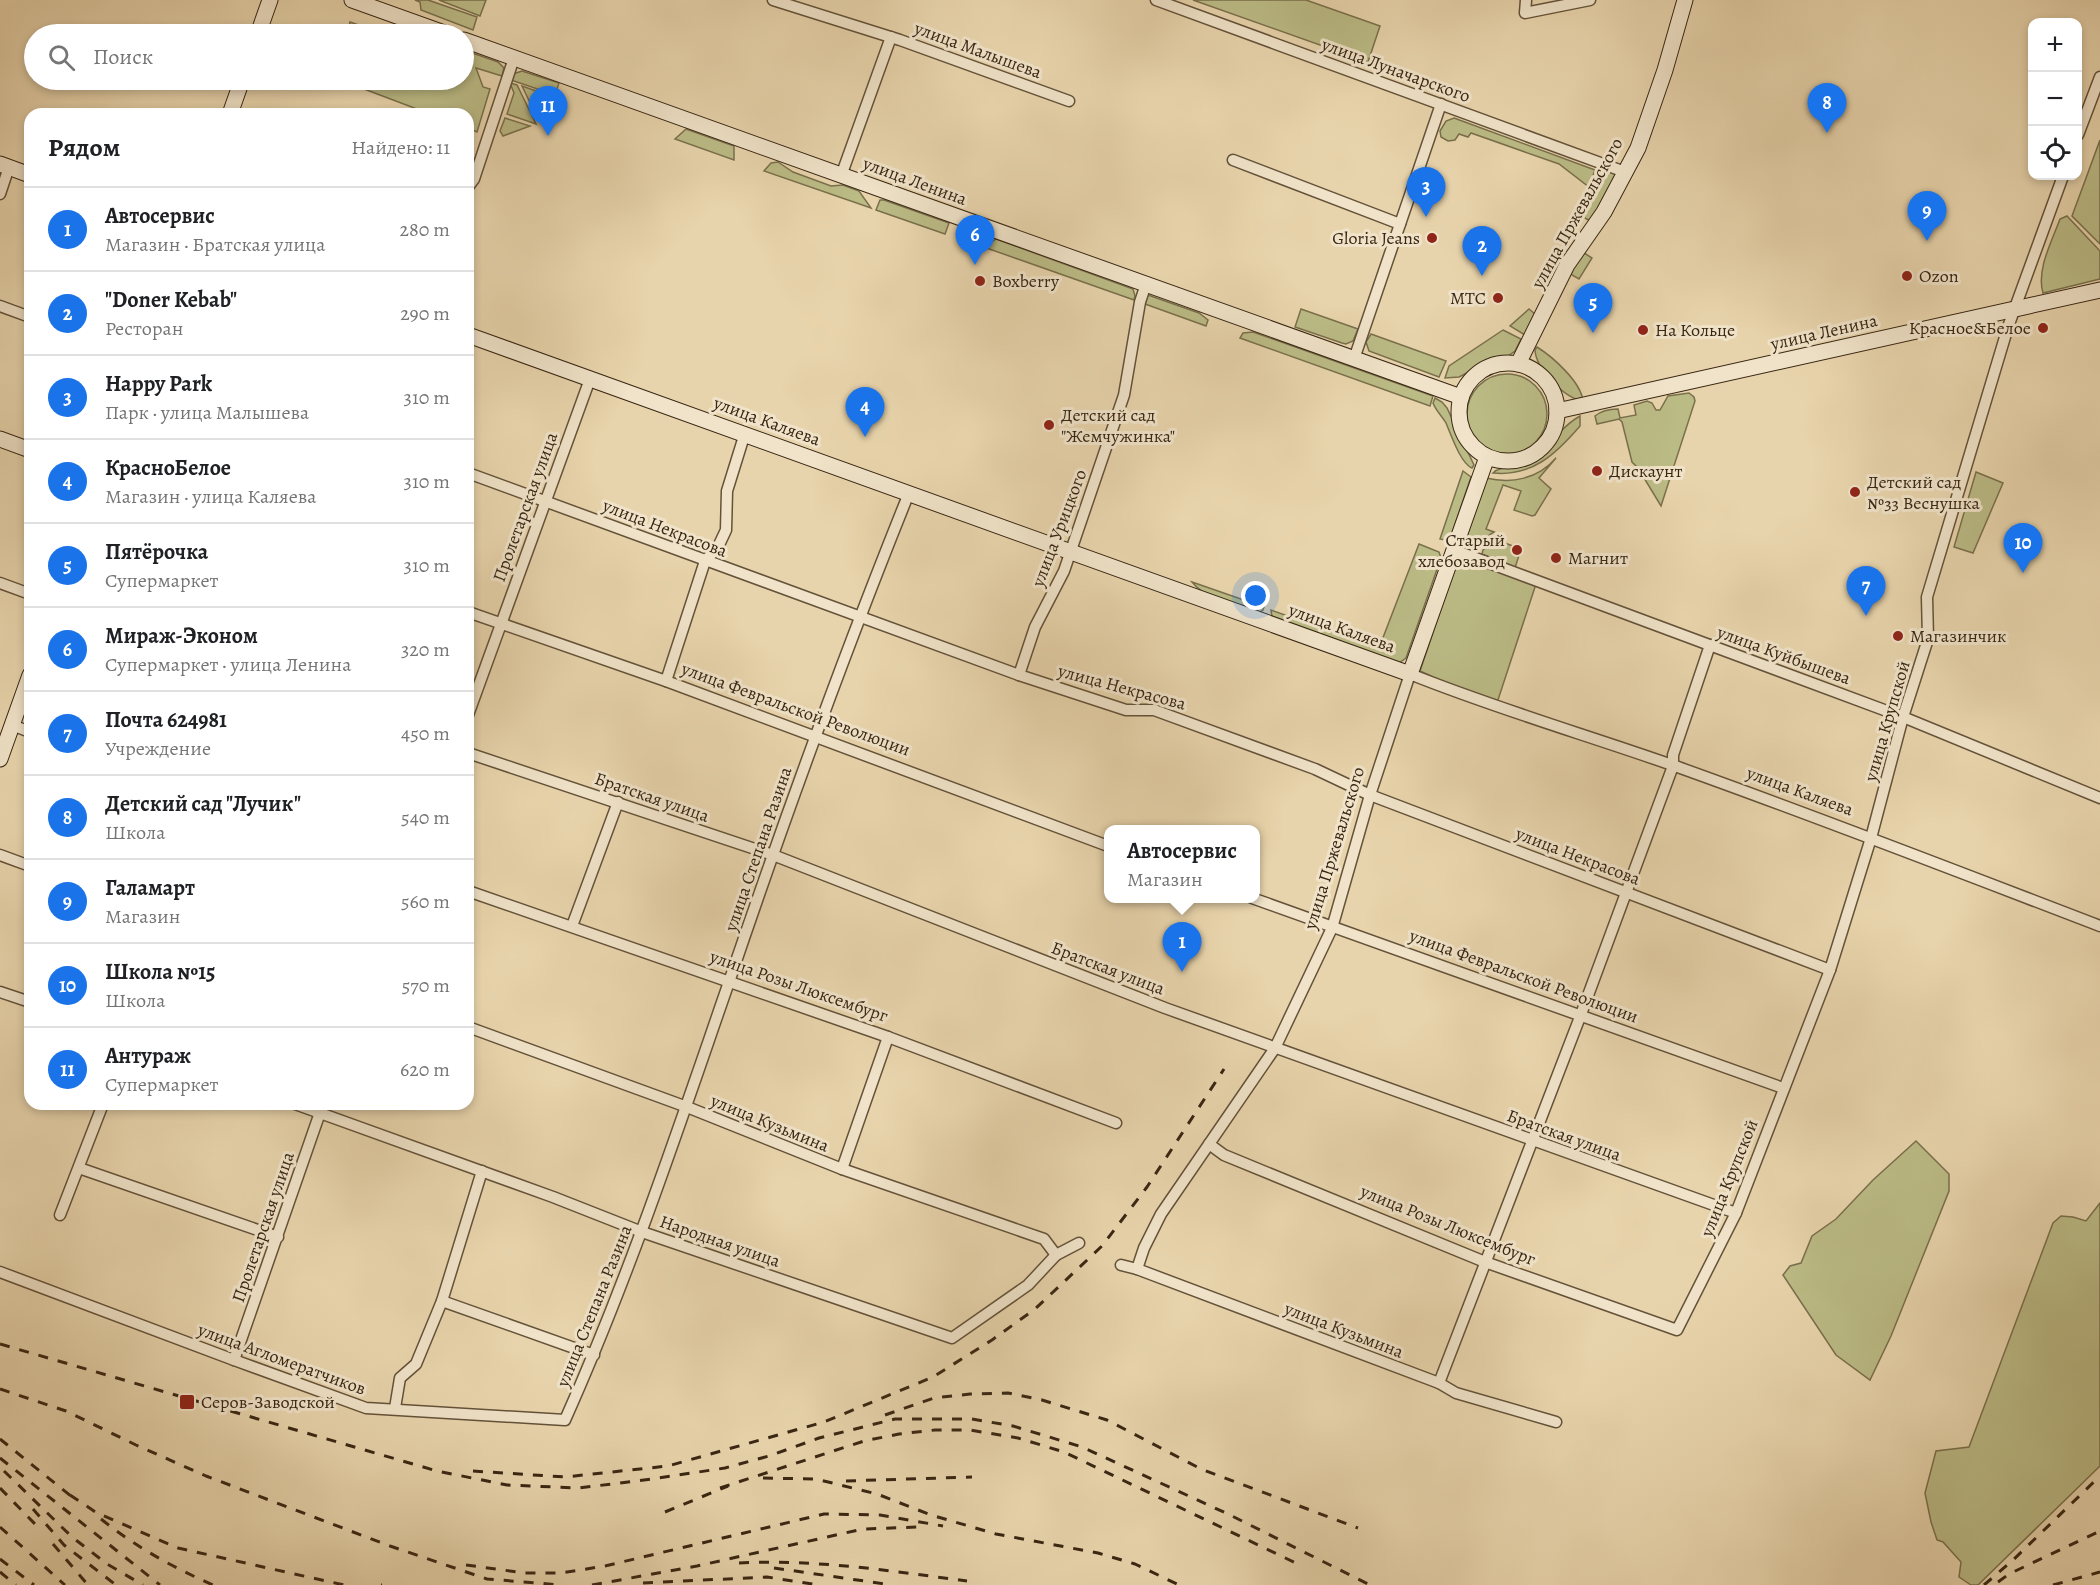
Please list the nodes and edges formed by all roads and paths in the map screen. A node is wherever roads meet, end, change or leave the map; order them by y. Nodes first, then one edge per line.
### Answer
1 (270, 0) edge
2 (352, 0) edge
3 (773, 0) edge
4 (1156, 0) edge
5 (1526, 0) edge
6 (1590, 0) edge
7 (1685, 0) edge
8 (262, 24) edge
9 (419, 24) edge
10 (891, 37) junction
11 (474, 44) edge
12 (514, 58) junction
13 (2100, 77) edge
14 (238, 90) edge
15 (1069, 101) dead end
16 (1441, 105) junction
17 (232, 108) edge
18 (2081, 126) edge
19 (1233, 160) dead end
20 (5, 166) edge
21 (1625, 172) junction
22 (24, 173) edge
23 (841, 176) junction
24 (474, 179) edge
25 (2062, 180) edge
26 (0, 194) edge
27 (1400, 224) junction
28 (1146, 284) junction
29 (2100, 290) edge
30 (0, 306) edge
31 (2015, 308) junction
32 (24, 315) edge
33 (474, 337) edge
34 (1359, 361) junction
35 (1518, 364) junction
36 (590, 379) junction
37 (1461, 397) junction
38 (1557, 411) junction
39 (746, 433) junction
40 (0, 439) edge
41 (24, 448) edge
42 (1487, 457) junction
43 (474, 475) edge
44 (909, 493) junction
45 (544, 500) junction
46 (1071, 550) junction
47 (1454, 550) junction
48 (705, 561) junction
49 (0, 583) edge
50 (24, 592) edge
51 (474, 614) edge
52 (860, 617) junction
53 (500, 623) junction
54 (1710, 645) junction
55 (1410, 674) junction
56 (1019, 675) junction
57 (666, 681) junction
58 (24, 687) edge
59 (474, 698) edge
60 (1903, 717) junction
61 (6, 723) edge
62 (24, 730) edge
63 (814, 737) junction
64 (474, 755) edge
65 (0, 759) edge
66 (1673, 766) junction
67 (1370, 795) junction
68 (2100, 798) edge
69 (618, 802) junction
70 (1871, 838) junction
71 (1104, 845) edge
72 (0, 855) edge
73 (773, 855) junction
74 (24, 864) edge
75 (1626, 892) junction
76 (474, 893) edge
77 (1260, 901) edge
78 (572, 926) junction
79 (2100, 926) edge
80 (1332, 928) junction
81 (1830, 970) junction
82 (728, 983) junction
83 (0, 992) edge
84 (24, 1000) edge
85 (1580, 1017) junction
86 (474, 1029) edge
87 (888, 1037) junction
88 (1275, 1048) junction
89 (1783, 1088) junction
90 (687, 1107) junction
91 (101, 1110) edge
92 (322, 1110) edge
93 (325, 1110) edge
94 (1116, 1123) dead end
95 (1531, 1141) junction
96 (1209, 1144) junction
97 (79, 1167) junction
98 (842, 1168) junction
99 (482, 1171) junction
100 (1736, 1214) junction
101 (60, 1215) dead end
102 (642, 1232) junction
103 (278, 1237) junction
104 (1079, 1243) dead end
105 (1056, 1255) junction
106 (1485, 1262) junction
107 (1121, 1265) dead end
108 (1137, 1269) junction
109 (0, 1272) edge
110 (442, 1301) junction
111 (1677, 1330) joint
112 (594, 1355) junction
113 (234, 1360) junction
114 (1439, 1383) junction
115 (395, 1408) junction
116 (566, 1420) joint
117 (1556, 1422) dead end

1 - 8 street
2 - 9 street
3 - 10 street, улица Малышева
4 - 16 street, улица Луначарского
5 - 6 street
7 - 21 street, улица Пржевальского
10 - 15 street, улица Малышева
10 - 23 street
11 - 12 street, улица Ленина
12 - 23 street, улица Ленина
12 - 24 street
13 - 18 street
14 - 17 street
16 - 21 street, улица Луначарского
16 - 27 street
19 - 27 street
20 - 22 street
20 - 26 street
21 - 35 street, улица Пржевальского
23 - 28 street, улица Ленина
25 - 31 street, улица Крупской
27 - 34 street
28 - 34 street, улица Ленина
28 - 46 street, улица Урицкого
29 - 31 street, улица Ленина
30 - 32 street
31 - 38 street, улица Ленина
31 - 60 street, улица Крупской
33 - 36 street, улица Каляева
34 - 37 street, улица Ленина
35 - 37 street
35 - 38 street
36 - 39 street, улица Каляева
36 - 45 street, Пролетарская улица
37 - 42 street
38 - 42 street
39 - 44 street, улица Каляева
39 - 48 street
40 - 41 street
42 - 47 street, улица Пржевальского
43 - 45 street, улица Некрасова
44 - 46 street, улица Каляева
44 - 52 street, улица Степана Разина
45 - 48 street, улица Некрасова
45 - 53 street, Пролетарская улица
46 - 55 street, улица Каляева
46 - 56 street, улица Урицкого
47 - 54 street, улица Куйбышева
47 - 55 street, улица Пржевальского
48 - 52 street, улица Некрасова
48 - 57 street
49 - 50 street
51 - 53 street, улица Февральской Революции
52 - 56 street, улица Некрасова
52 - 63 street, улица Степана Разина
53 - 57 street, улица Февральской Революции
53 - 59 street, Пролетарская улица
54 - 60 street, улица Куйбышева
54 - 66 street
55 - 66 street, улица Каляева
55 - 67 street, улица Пржевальского
56 - 67 street, улица Некрасова
57 - 63 street, улица Февральской Революции
58 - 61 street
60 - 68 street, улица Куйбышева
60 - 70 street, улица Крупской
61 - 62 street
61 - 65 street
63 - 71 street, улица Февральской Революции
63 - 73 street, улица Степана Разина
64 - 69 street, Братская улица
66 - 70 street, улица Каляева
66 - 75 street
67 - 75 street, улица Некрасова
67 - 80 street, улица Пржевальского
69 - 73 street, Братская улица
69 - 78 street
70 - 79 street, улица Каляева
70 - 81 street, улица Крупской
72 - 74 street
73 - 82 street, улица Степана Разина
73 - 88 street, Братская улица
75 - 81 street, улица Некрасова
75 - 85 street
76 - 78 street, улица Розы Люксембург
77 - 80 street, улица Февральской Революции
78 - 82 street, улица Розы Люксембург
80 - 85 street, улица Февральской Революции
80 - 88 street, улица Пржевальского
81 - 89 street, улица Крупской
82 - 87 street, улица Розы Люксембург
82 - 90 street, улица Степана Разина
83 - 84 street
85 - 89 street, улица Февральской Революции
85 - 95 street
86 - 90 street, улица Кузьмина
87 - 94 street, улица Розы Люксембург
87 - 98 street
88 - 95 street, Братская улица
88 - 96 street, улица Пржевальского
89 - 100 street, улица Крупской
90 - 98 street, улица Кузьмина
90 - 102 street, улица Степана Разина
91 - 97 street
92 - 103 street, Пролетарская улица
93 - 99 street, Народная улица
95 - 100 street, Братская улица
95 - 106 street
96 - 106 street, улица Розы Люксембург
96 - 108 street, улица Пржевальского
97 - 101 street
97 - 103 street
98 - 105 street, улица Кузьмина
99 - 102 street, Народная улица
99 - 110 street
100 - 111 street, улица Крупской
102 - 105 street, Народная улица
102 - 112 street, улица Степана Разина
103 - 113 street, Пролетарская улица
104 - 105 street, Народная улица
106 - 111 street, улица Розы Люксембург
106 - 114 street
107 - 108 street, улица Кузьмина
108 - 114 street, улица Кузьмина
109 - 113 street, улица Агломератчиков
110 - 112 street
110 - 115 street
112 - 116 street, улица Степана Разина
113 - 115 street, улица Агломератчиков
114 - 117 street, улица Кузьмина
115 - 116 street, улица Агломератчиков

